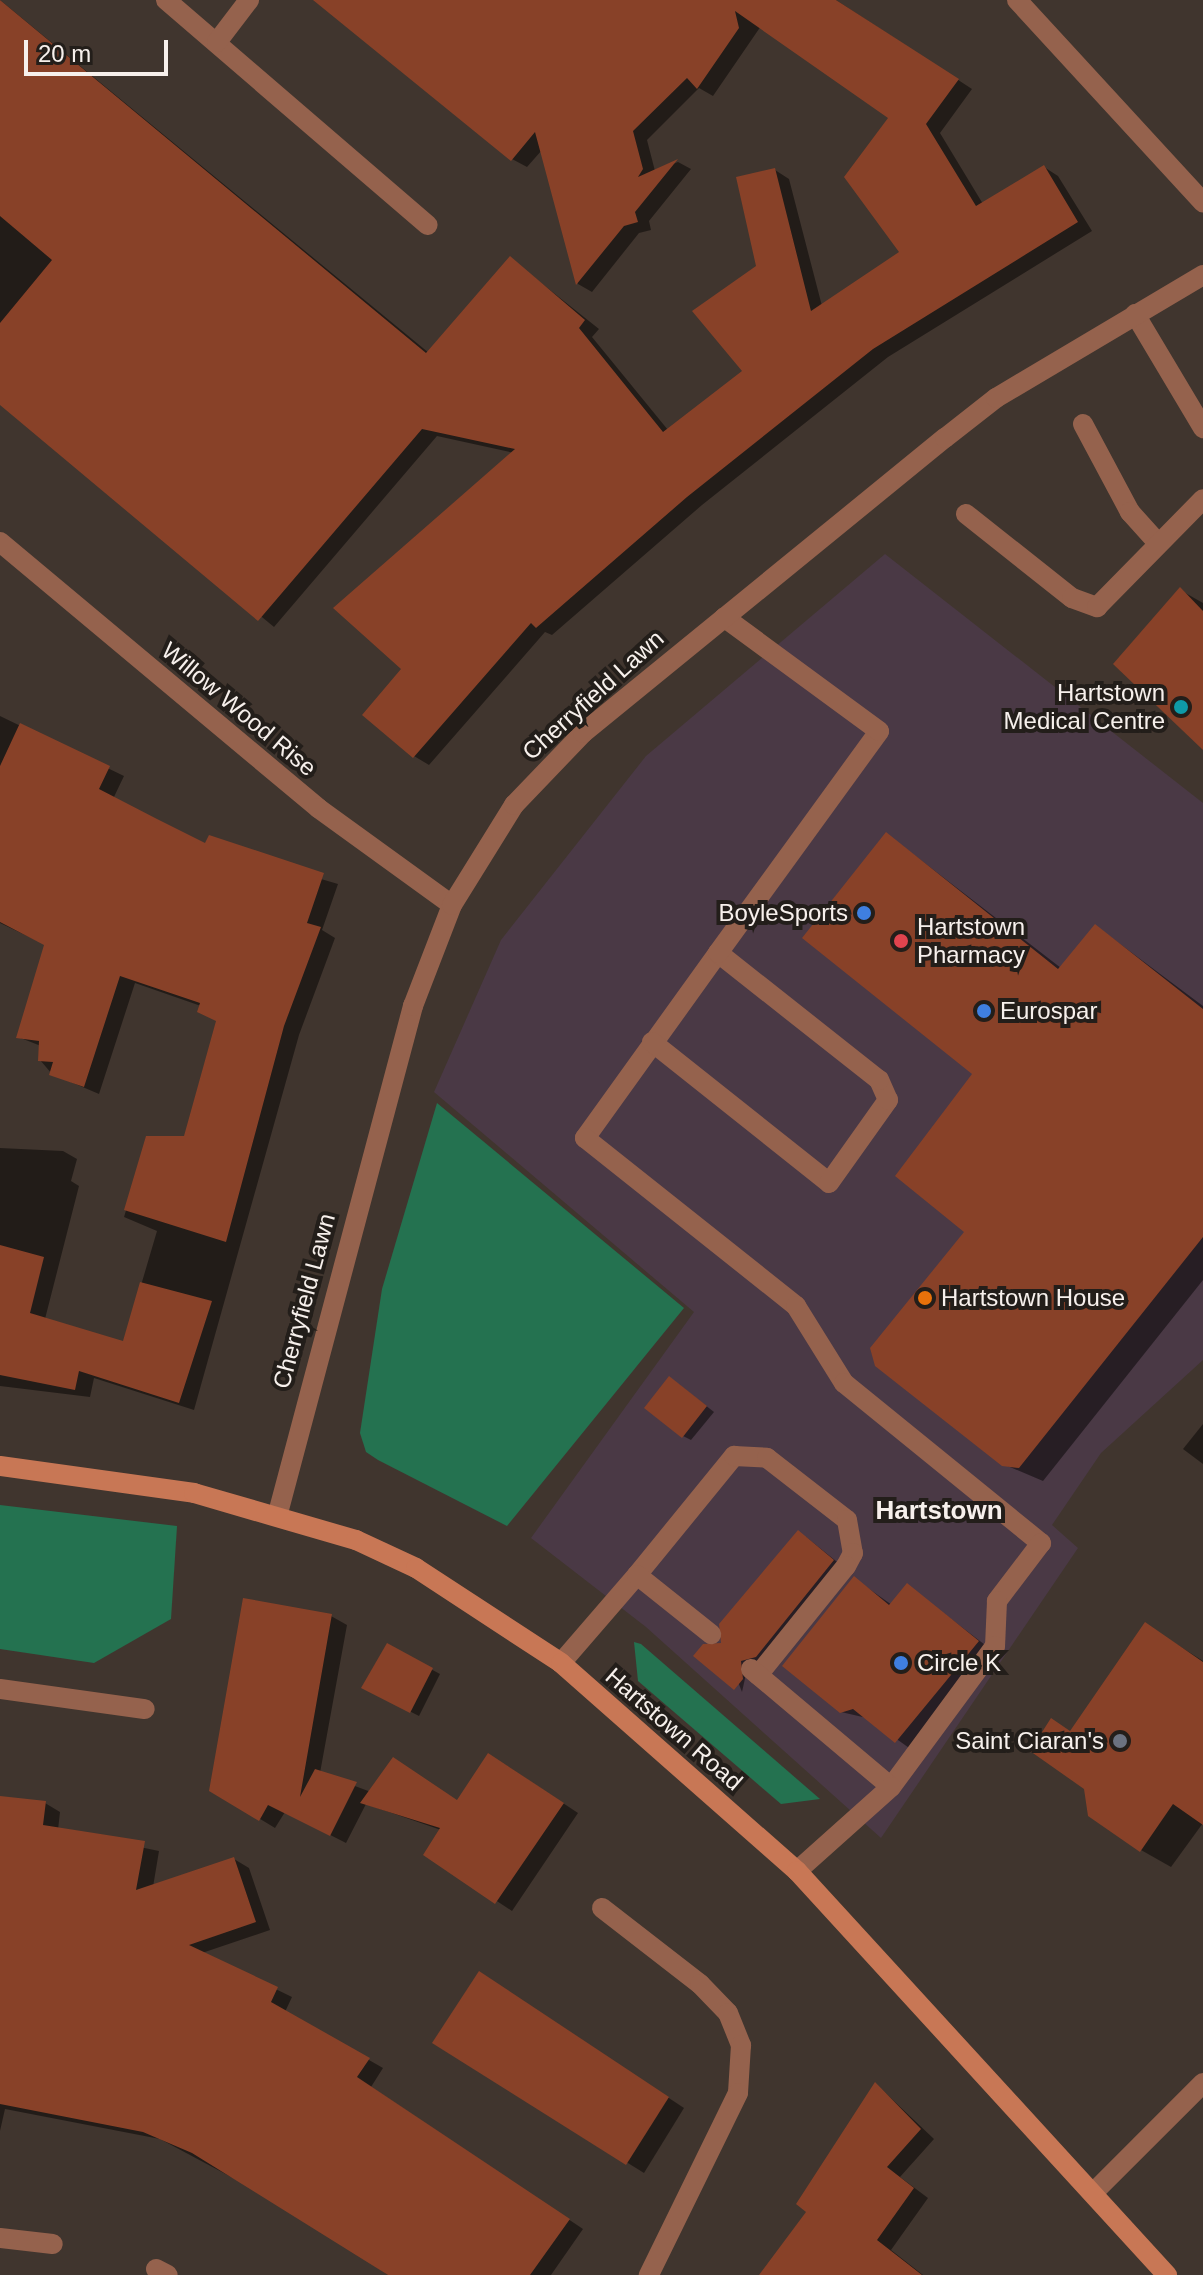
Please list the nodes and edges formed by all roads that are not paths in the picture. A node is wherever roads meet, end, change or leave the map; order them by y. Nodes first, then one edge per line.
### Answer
1 (166, 0) edge
2 (249, 0) edge
3 (1017, 0) edge
4 (217, 42) junction
5 (1203, 202) edge
6 (428, 225) dead end
7 (1203, 275) edge
8 (1135, 314) junction
9 (1083, 424) dead end
10 (1203, 428) edge
11 (1203, 499) edge
12 (966, 514) dead end
13 (0, 542) edge
14 (1157, 542) junction
15 (724, 617) junction
16 (452, 905) junction
17 (718, 953) junction
18 (652, 1042) junction
19 (0, 1466) edge
20 (278, 1513) junction
21 (637, 1575) junction
22 (711, 1634) dead end
23 (561, 1663) junction
24 (0, 1689) edge
25 (145, 1709) dead end
26 (891, 1787) junction
27 (797, 1871) junction
28 (602, 1908) dead end
29 (1203, 2083) edge
30 (1094, 2192) junction
31 (0, 2238) edge
32 (53, 2244) dead end
33 (649, 2275) edge
34 (1167, 2275) edge

1 - 4 street
2 - 4 street
3 - 5 street
4 - 6 street
7 - 8 street, Cherryfield Lawn
8 - 10 street
8 - 15 street, Cherryfield Lawn
9 - 14 street
11 - 14 street
12 - 14 street
13 - 16 street, Willow Wood Rise
15 - 16 street, Cherryfield Lawn
15 - 17 street
16 - 20 street, Cherryfield Lawn
17 - 18 street
17 - 18 street
18 - 26 street
19 - 20 street, Hartstown Road
20 - 23 street, Hartstown Road
21 - 22 street
21 - 23 street
21 - 26 street
23 - 27 street, Hartstown Road
24 - 25 street
26 - 27 street
27 - 30 street, Hartstown Road
28 - 33 street
29 - 30 street
30 - 34 street, Hartstown Road
31 - 32 street

